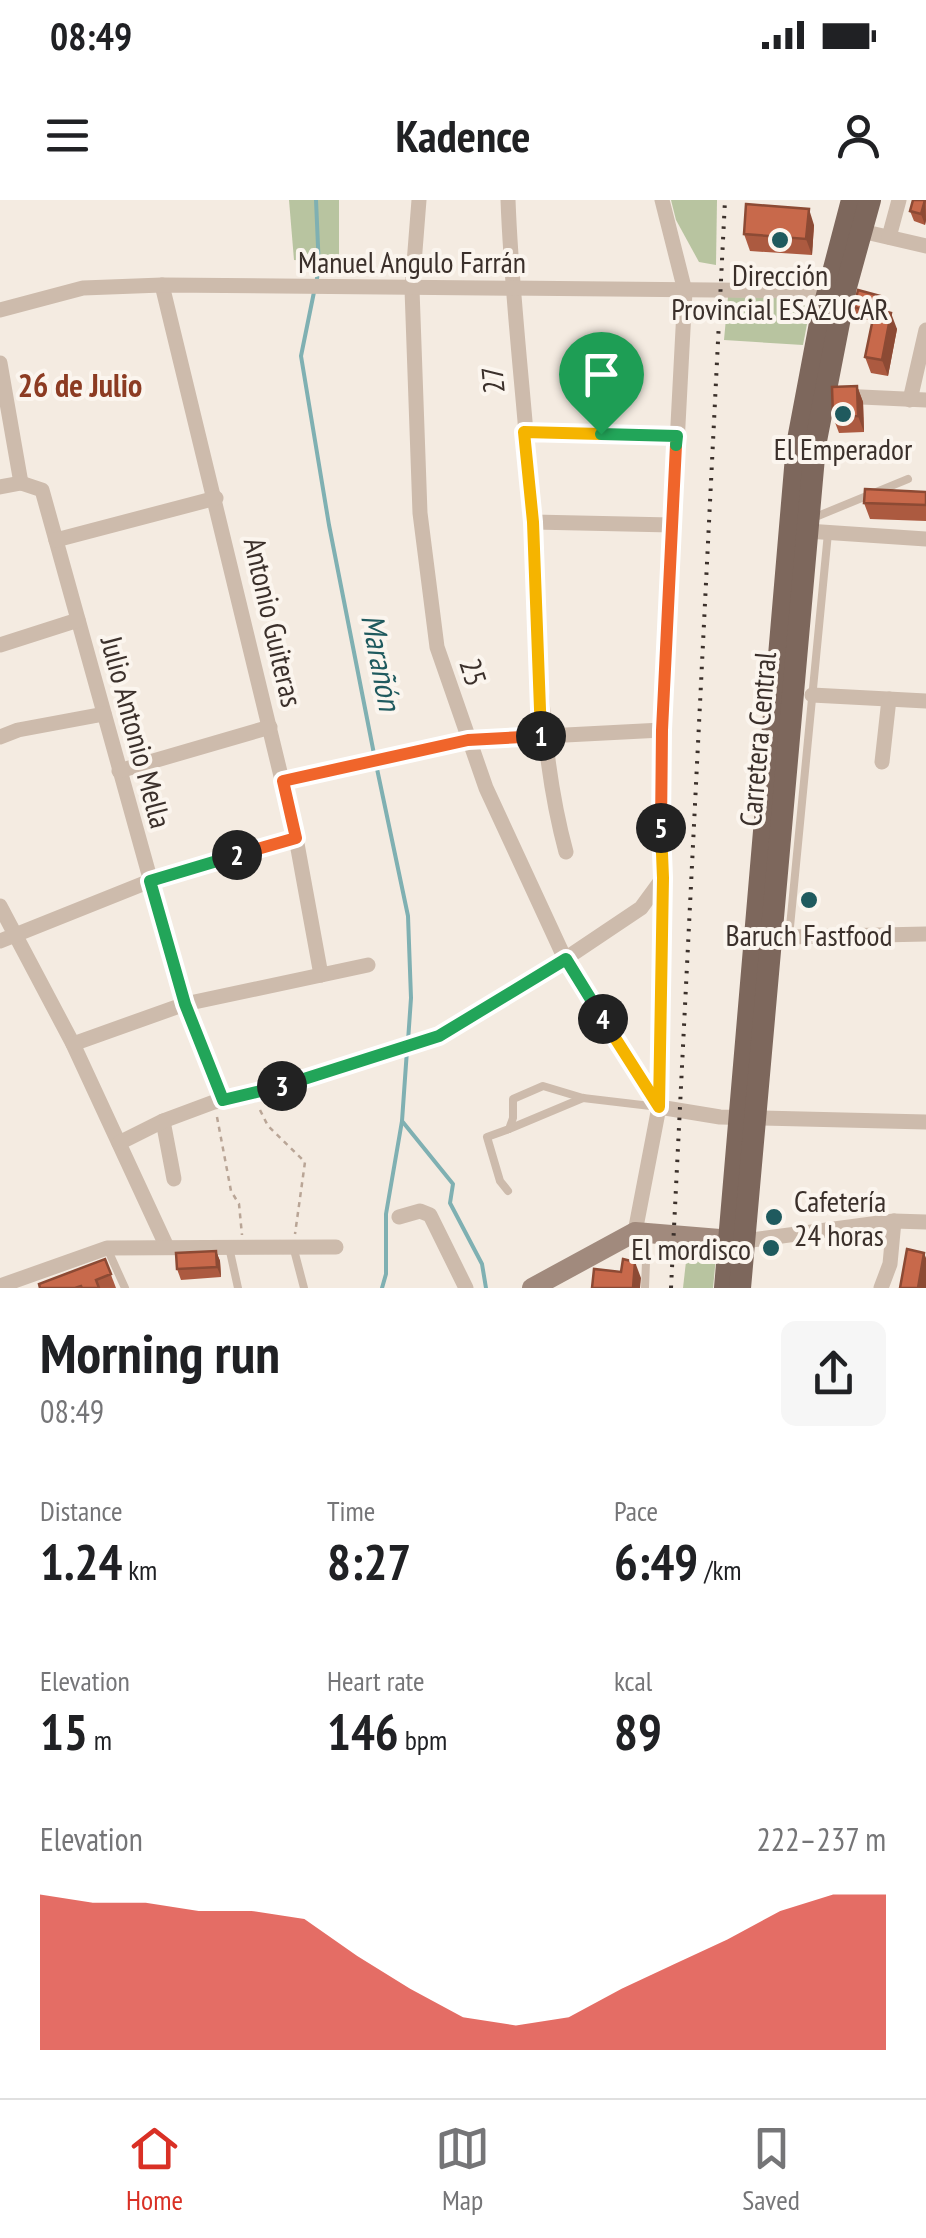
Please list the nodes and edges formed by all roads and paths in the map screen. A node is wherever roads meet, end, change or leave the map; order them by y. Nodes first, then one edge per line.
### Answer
1 (419, 200) edge
2 (508, 200) edge
3 (662, 200) edge
4 (852, 200) edge
5 (870, 200) edge
6 (898, 200) edge
7 (852, 229) junction
8 (888, 238) junction
9 (926, 246) edge
10 (162, 285) junction
11 (412, 289) junction
12 (511, 289) junction
13 (685, 291) junction
14 (827, 291) junction
15 (0, 310) edge
16 (926, 330) edge
17 (0, 364) edge
18 (823, 395) junction
19 (918, 400) edge
20 (524, 432) junction
21 (677, 436) junction
22 (908, 479) dead end
23 (21, 483) junction
24 (0, 487) edge
25 (216, 498) junction
26 (533, 522) junction
27 (672, 525) junction
28 (815, 528) junction
29 (926, 539) edge
30 (56, 540) junction
31 (78, 620) junction
32 (0, 645) edge
33 (812, 696) junction
34 (888, 699) junction
35 (926, 700) edge
36 (104, 714) junction
37 (270, 727) junction
38 (662, 730) junction
39 (543, 736) junction
40 (0, 738) edge
41 (468, 740) junction
42 (882, 762) dead end
43 (119, 772) junction
44 (283, 781) junction
45 (296, 838) junction
46 (566, 852) dead end
47 (663, 878) junction
48 (150, 881) junction
49 (0, 906) edge
50 (926, 934) edge
51 (8, 937) edge
52 (789, 937) joint
53 (566, 959) junction
54 (368, 965) dead end
55 (321, 975) junction
56 (185, 1004) junction
57 (73, 1044) junction
58 (253, 1095) junction
59 (583, 1098) junction
60 (218, 1101) junction
61 (659, 1107) junction
62 (748, 1118) junction
63 (163, 1121) junction
64 (926, 1122) edge
65 (509, 1130) junction
66 (119, 1144) junction
67 (174, 1179) dead end
68 (508, 1191) dead end
69 (399, 1217) dead end
70 (894, 1221) junction
71 (926, 1222) edge
72 (641, 1231) junction
73 (736, 1241) junction
74 (166, 1245) junction
75 (293, 1246) junction
76 (336, 1246) dead end
77 (236, 1247) junction
78 (107, 1248) junction
79 (0, 1286) edge
80 (125, 1288) edge
81 (238, 1288) edge
82 (304, 1288) edge
83 (466, 1288) edge
84 (532, 1288) edge
85 (645, 1288) edge
86 (725, 1288) edge
87 (740, 1288) edge
88 (881, 1288) edge

1 - 11 street, 25
2 - 12 street, 27
3 - 13 street
4 - 7 main road, Carretera Central
5 - 7 main road, Carretera Central
6 - 8 street
7 - 8 street
7 - 14 main road, Carretera Central
7 - 18 main road, Carretera Central
8 - 9 street
10 - 11 street, Manuel Angulo Farrán
10 - 15 street, Manuel Angulo Farrán
10 - 25 street, Antonio Guiteras
11 - 12 street, Manuel Angulo Farrán
11 - 41 street, 25
12 - 13 street, Manuel Angulo Farrán
12 - 20 street, 27
13 - 14 street, Manuel Angulo Farrán
13 - 21 street
14 - 62 main road, Carretera Central
16 - 19 street
17 - 23 street
18 - 19 street
18 - 28 main road, Carretera Central
20 - 21 street
20 - 26 street, 27
21 - 27 street
22 - 28 lane
23 - 24 street
23 - 30 street, Julio Antonio Mella
25 - 30 street
25 - 37 street, Antonio Guiteras
26 - 27 street
26 - 39 street, 27
27 - 38 street
28 - 29 street
28 - 33 lane
28 - 62 main road, Carretera Central
30 - 31 street, Julio Antonio Mella
31 - 32 street
31 - 36 street, Julio Antonio Mella
33 - 34 street
33 - 52 lane
34 - 35 street
34 - 42 street
36 - 40 street
36 - 43 street, Julio Antonio Mella
37 - 43 street
37 - 44 street, Antonio Guiteras
38 - 39 street
38 - 47 street
39 - 41 street
39 - 46 street, 27
41 - 44 street
41 - 53 street, 25
43 - 48 street, Julio Antonio Mella
44 - 45 street, Antonio Guiteras
45 - 48 street
45 - 55 street, Antonio Guiteras
47 - 53 street
47 - 61 street
48 - 51 street
48 - 56 street, Julio Antonio Mella
49 - 51 street
50 - 52 street
51 - 57 street
53 - 58 street
53 - 61 street, 25
54 - 55 street
55 - 56 street
56 - 57 street
56 - 60 street, Julio Antonio Mella
57 - 66 street
58 - 60 street
58 - 75 path
59 - 61 lane
59 - 65 lane
59 - 65 lane
60 - 63 street
60 - 77 path
61 - 62 street
61 - 72 street
62 - 64 street
62 - 73 main road, Carretera Central
63 - 66 street
63 - 67 street
65 - 68 lane
66 - 74 street
69 - 83 street
70 - 71 street
70 - 73 street
70 - 88 street
72 - 73 street
72 - 84 street
72 - 85 lane
73 - 86 main road, Carretera Central
73 - 87 main road, Carretera Central
74 - 77 street
74 - 78 street
75 - 76 street
75 - 77 street
75 - 82 lane
77 - 81 lane
78 - 79 street
78 - 80 lane

